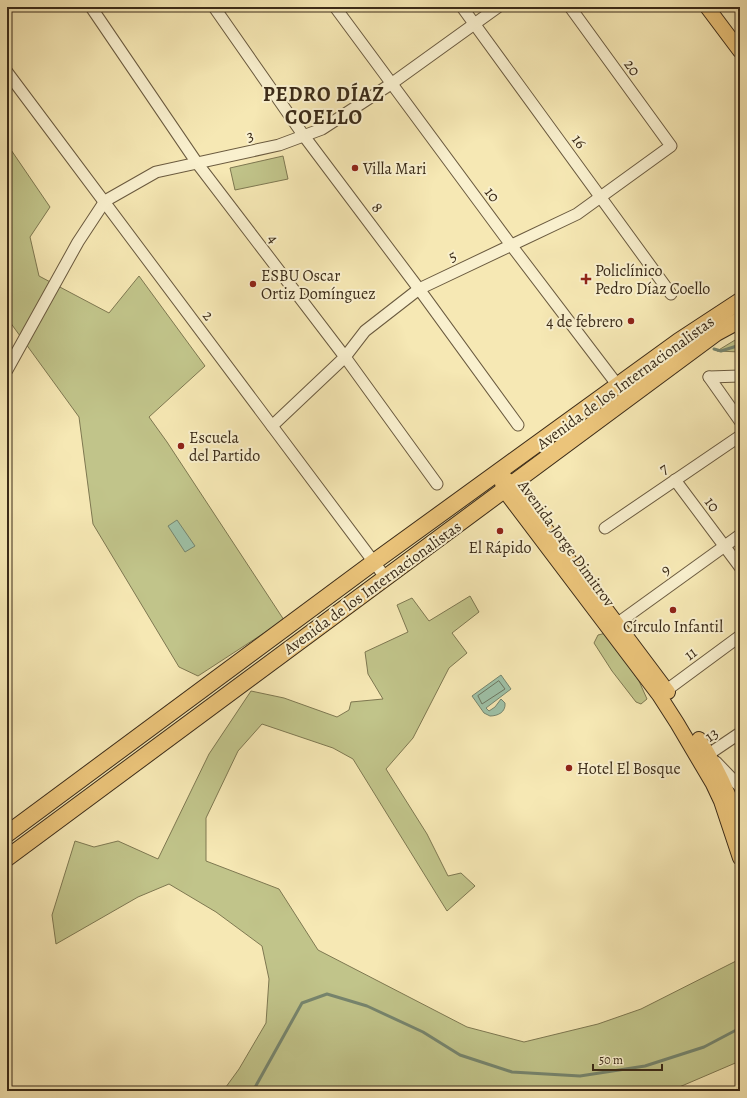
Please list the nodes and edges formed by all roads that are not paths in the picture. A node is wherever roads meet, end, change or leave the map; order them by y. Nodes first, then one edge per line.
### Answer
1 (91, 7) edge
2 (214, 7) edge
3 (335, 7) edge
4 (462, 7) edge
5 (498, 7) edge
6 (570, 7) edge
7 (707, 7) edge
8 (475, 24) junction
9 (740, 51) edge
10 (7, 72) edge
11 (391, 84) junction
12 (304, 136) junction
13 (671, 146) joint
14 (197, 163) junction
15 (601, 197) junction
16 (105, 201) junction
17 (511, 245) junction
18 (419, 289) junction
19 (671, 294) dead end
20 (740, 301) edge
21 (740, 320) edge
22 (345, 357) junction
23 (7, 370) edge
24 (740, 376) edge
25 (618, 385) junction
26 (628, 398) junction
27 (740, 421) edge
28 (518, 424) dead end
29 (272, 426) junction
30 (740, 436) edge
31 (500, 473) junction
32 (675, 480) junction
33 (437, 484) dead end
34 (508, 487) junction
35 (605, 528) dead end
36 (740, 535) edge
37 (724, 546) junction
38 (374, 562) junction
39 (740, 567) edge
40 (385, 577) junction
41 (613, 626) junction
42 (740, 636) edge
43 (663, 693) junction
44 (740, 733) edge
45 (705, 757) junction
46 (740, 787) edge
47 (740, 827) edge
48 (7, 834) edge
49 (7, 858) edge
50 (740, 858) edge

1 - 14 street, 4
2 - 12 street, 8
3 - 11 street, 10
4 - 8 street, 16
5 - 8 street, 3
6 - 13 street, 20
7 - 9 main road
8 - 11 street, 3
8 - 15 street, 16
10 - 16 street, 2
11 - 12 street, 3
11 - 17 street, 10
12 - 14 street, 3
12 - 18 street, 8
13 - 15 street, 5
14 - 16 street, 3
14 - 22 street, 4
15 - 17 street, 5
15 - 19 street, 16
16 - 23 street, 3
16 - 29 street, 2
17 - 18 street, 5
17 - 25 street, 10
18 - 22 street, 5
18 - 28 street, 8
20 - 25 highway, Avenida de los Internacionalistas
21 - 26 highway, Avenida de los Internacionalistas
22 - 29 street, 5
22 - 33 street, 4
24 - 27 street
25 - 26 street, 10
25 - 31 highway, Avenida de los Internacionalistas
26 - 34 highway, Avenida de los Internacionalistas
29 - 38 street, 2
30 - 32 street, 7
31 - 34 main road, Avenida Jorge Dimitrov
31 - 38 highway, Avenida de los Internacionalistas
32 - 35 street, 7
32 - 37 street, 10
34 - 40 highway, Avenida de los Internacionalistas
34 - 41 main road, Avenida Jorge Dimitrov
36 - 37 street, 9
37 - 39 street, 10
37 - 41 street, 9
38 - 40 street, 2
38 - 48 highway, Avenida de los Internacionalistas
40 - 49 highway, Avenida de los Internacionalistas
41 - 43 main road, Avenida Jorge Dimitrov
42 - 43 street, 11
43 - 45 main road, Avenida Jorge Dimitrov
44 - 45 street, 13
45 - 46 street
45 - 47 main road, Avenida Jorge Dimitrov
45 - 50 main road, Avenida Jorge Dimitrov

